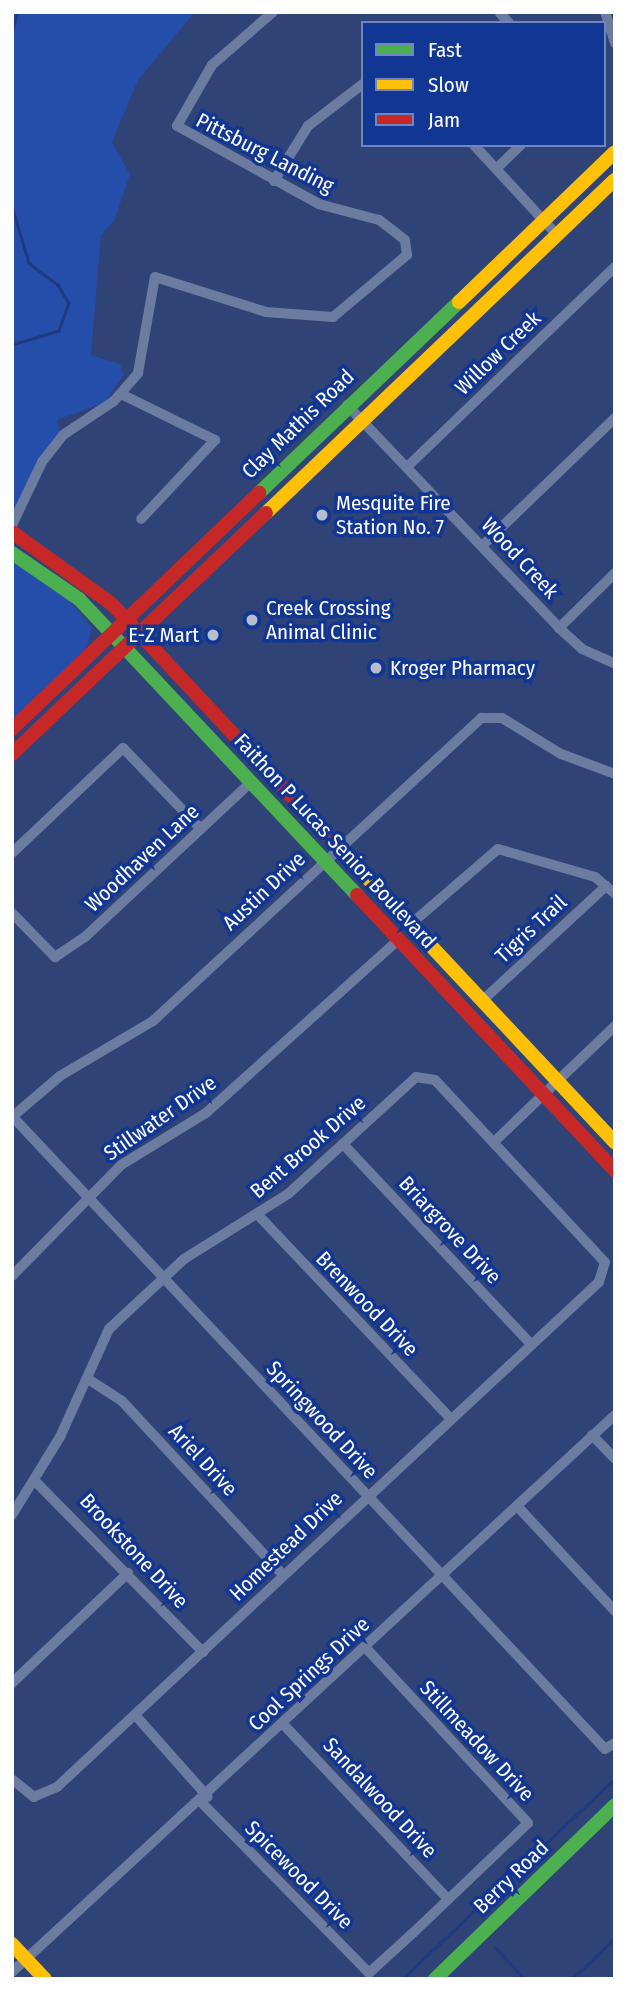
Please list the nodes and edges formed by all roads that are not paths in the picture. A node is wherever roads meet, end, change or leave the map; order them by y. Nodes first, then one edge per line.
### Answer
1 (273, 12) edge
2 (605, 12) edge
3 (615, 43) edge
4 (361, 86) edge
5 (476, 147) edge
6 (519, 147) edge
7 (615, 152) edge
8 (496, 168) junction
9 (615, 180) edge
10 (274, 181) junction
11 (543, 220) junction
12 (557, 235) junction
13 (615, 267) edge
14 (429, 328) junction
15 (443, 345) junction
16 (121, 394) junction
17 (347, 405) junction
18 (615, 418) edge
19 (363, 422) junction
20 (407, 467) junction
21 (271, 479) junction
22 (286, 494) junction
23 (141, 519) dead end
24 (12, 525) edge
25 (12, 532) edge
26 (211, 537) junction
27 (482, 546) junction
28 (225, 551) junction
29 (12, 553) edge
30 (615, 573) edge
31 (126, 619) junction
32 (559, 628) junction
33 (137, 631) junction
34 (112, 633) junction
35 (123, 645) junction
36 (615, 664) edge
37 (12, 729) edge
38 (244, 747) junction
39 (12, 754) edge
40 (230, 760) junction
41 (615, 774) edge
42 (251, 782) junction
43 (201, 829) junction
44 (340, 848) junction
45 (12, 853) edge
46 (326, 861) junction
47 (606, 886) junction
48 (615, 894) edge
49 (12, 913) edge
50 (412, 923) junction
51 (398, 940) junction
52 (483, 1000) junction
53 (615, 1026) edge
54 (557, 1082) junction
55 (542, 1098) junction
56 (12, 1117) edge
57 (496, 1140) junction
58 (615, 1143) edge
59 (343, 1144) junction
60 (615, 1171) edge
61 (87, 1196) junction
62 (259, 1216) junction
63 (605, 1262) joint
64 (12, 1276) edge
65 (162, 1277) junction
66 (529, 1342) junction
67 (88, 1379) junction
68 (615, 1415) edge
69 (449, 1417) junction
70 (592, 1435) junction
71 (615, 1459) edge
72 (35, 1480) junction
73 (367, 1496) junction
74 (517, 1506) junction
75 (12, 1515) edge
76 (128, 1573) junction
77 (284, 1575) junction
78 (442, 1576) junction
79 (615, 1611) edge
80 (365, 1647) junction
81 (203, 1652) junction
82 (12, 1683) edge
83 (136, 1716) junction
84 (283, 1724) junction
85 (610, 1746) edge
86 (12, 1779) edge
87 (205, 1800) junction
88 (615, 1805) edge
89 (448, 1899) junction
90 (12, 1944) edge
91 (27, 1959) junction
92 (12, 1972) edge
93 (369, 1973) joint
94 (46, 1979) edge
95 (435, 1979) edge

1 - 10 street, Pittsburg Landing
2 - 3 street
4 - 10 street
5 - 8 street
6 - 8 street
7 - 11 main road, Clay Mathis Road
8 - 11 street
9 - 12 main road, Clay Mathis Road
10 - 16 street, Pittsburg Landing
11 - 12 street
11 - 14 main road, Clay Mathis Road
12 - 15 main road, Clay Mathis Road
13 - 20 street, Willow Creek
14 - 15 main road
14 - 17 main road, Clay Mathis Road
15 - 19 main road, Clay Mathis Road
16 - 23 street
16 - 24 street
17 - 19 street, Wood Creek
17 - 21 main road, Clay Mathis Road
18 - 27 street
19 - 20 street, Wood Creek
19 - 22 main road, Clay Mathis Road
20 - 27 street, Wood Creek
21 - 22 main road
21 - 26 main road, Clay Mathis Road
22 - 28 main road, Clay Mathis Road
25 - 31 main road, Faithon P Lucas Senior Boulevard
26 - 28 main road
26 - 31 main road, Clay Mathis Road
27 - 32 street, Wood Creek
28 - 33 main road, Clay Mathis Road
29 - 34 main road, Faithon P Lucas Senior Boulevard
30 - 32 street
31 - 33 main road, Faithon P Lucas Senior Boulevard
31 - 34 main road, Clay Mathis Road
32 - 36 street, Wood Creek
33 - 35 main road, Clay Mathis Road
33 - 38 main road, Faithon P Lucas Senior Boulevard
34 - 35 main road, Faithon P Lucas Senior Boulevard
34 - 37 main road, Clay Mathis Road
35 - 39 main road, Clay Mathis Road
35 - 40 main road, Faithon P Lucas Senior Boulevard
38 - 40 main road
38 - 44 main road, Faithon P Lucas Senior Boulevard
40 - 42 main road, Faithon P Lucas Senior Boulevard
41 - 44 street, Austin Drive
42 - 43 street, Woodhaven Lane
42 - 46 main road, Faithon P Lucas Senior Boulevard
43 - 45 street
43 - 49 street, Woodhaven Lane
44 - 46 street, Austin Drive
44 - 50 main road, Faithon P Lucas Senior Boulevard
46 - 51 main road, Faithon P Lucas Senior Boulevard
46 - 56 street, Austin Drive
47 - 48 street
47 - 50 street
47 - 52 street, Tigris Trail
50 - 52 main road, Faithon P Lucas Senior Boulevard
51 - 55 main road, Faithon P Lucas Senior Boulevard
51 - 61 street, Stillwater Drive
52 - 54 main road, Faithon P Lucas Senior Boulevard
53 - 54 street
54 - 55 street
54 - 58 main road, Faithon P Lucas Senior Boulevard
55 - 57 street
55 - 60 main road, Faithon P Lucas Senior Boulevard
56 - 61 street, Springwood Drive
57 - 59 street, Bent Brook Drive
57 - 63 street, Bent Brook Drive
59 - 62 street, Bent Brook Drive
59 - 66 street, Briargrove Drive
61 - 64 street, Stillwater Drive
61 - 65 street, Springwood Drive
62 - 65 street, Bent Brook Drive
62 - 69 street, Brenwood Drive
63 - 66 street, Homestead Drive
65 - 67 street, Bent Brook Drive
65 - 73 street, Springwood Drive
66 - 69 street, Homestead Drive
67 - 72 street, Bent Brook Drive
67 - 77 street, Ariel Drive
68 - 70 street, Cool Springs Drive
69 - 73 street, Homestead Drive
70 - 71 street
70 - 74 street, Cool Springs Drive
72 - 75 street, Bent Brook Drive
72 - 76 street, Brookstone Drive
73 - 77 street, Homestead Drive
73 - 78 street, Springwood Drive
74 - 78 street, Cool Springs Drive
74 - 79 street
76 - 81 street, Brookstone Drive
76 - 82 street
77 - 81 street, Homestead Drive
78 - 80 street, Cool Springs Drive
78 - 85 street, Springwood Drive
80 - 84 street, Cool Springs Drive
80 - 89 street, Stillmeadow Drive
81 - 83 street, Homestead Drive
83 - 86 street, Homestead Drive
83 - 87 street, Spicewood Drive
84 - 87 street, Cool Springs Drive
84 - 89 street, Sandalwood Drive
87 - 91 street, Cool Springs Drive
87 - 93 street, Spicewood Drive
88 - 95 main road, Berry Road
89 - 93 street, Stillmeadow Drive
90 - 91 main road
91 - 92 street, Cool Springs Drive
91 - 94 main road

